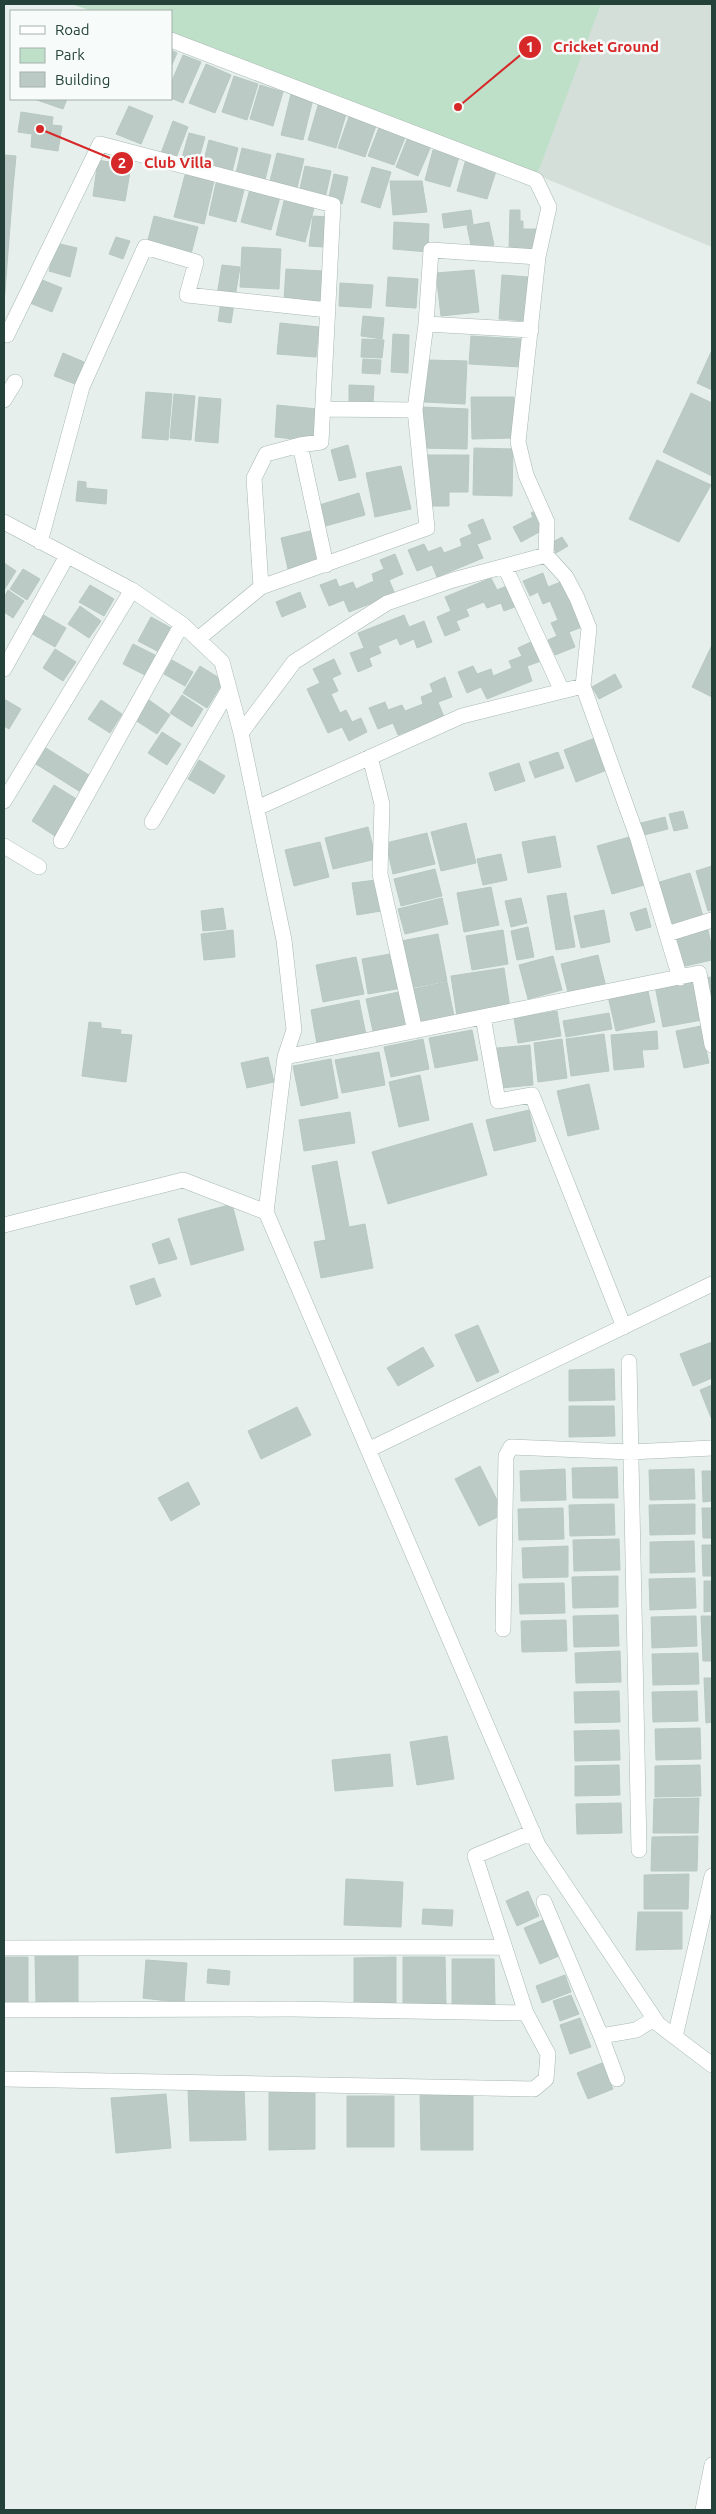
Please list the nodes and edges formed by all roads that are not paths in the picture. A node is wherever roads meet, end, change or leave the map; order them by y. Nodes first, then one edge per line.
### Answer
1 (172, 40) edge
2 (538, 257) junction
3 (328, 310) junction
4 (426, 324) junction
5 (531, 330) junction
6 (7, 335) dead end
7 (14, 382) dead end
8 (4, 400) edge
9 (323, 409) junction
10 (415, 410) junction
11 (300, 444) junction
12 (6, 529) edge
13 (40, 542) junction
14 (67, 556) junction
15 (546, 556) junction
16 (326, 565) junction
17 (505, 567) junction
18 (261, 587) junction
19 (132, 590) junction
20 (182, 624) junction
21 (198, 639) junction
22 (4, 668) edge
23 (583, 686) junction
24 (229, 689) junction
25 (562, 691) junction
26 (241, 733) junction
27 (370, 757) junction
28 (4, 801) edge
29 (257, 808) junction
30 (152, 822) dead end
31 (61, 841) dead end
32 (4, 846) edge
33 (39, 867) dead end
34 (712, 920) edge
35 (667, 934) junction
36 (706, 972) edge
37 (680, 978) junction
38 (483, 1017) junction
39 (415, 1031) junction
40 (712, 1045) edge
41 (285, 1057) junction
42 (266, 1212) junction
43 (4, 1225) edge
44 (711, 1288) edge
45 (624, 1327) junction
46 (629, 1362) dead end
47 (712, 1448) edge
48 (370, 1449) junction
49 (631, 1452) junction
50 (503, 1629) dead end
51 (533, 1832) junction
52 (639, 1850) dead end
53 (712, 1876) edge
54 (544, 1902) dead end
55 (4, 1948) edge
56 (503, 1948) junction
57 (4, 2010) edge
58 (526, 2013) junction
59 (654, 2019) junction
60 (601, 2036) junction
61 (675, 2037) junction
62 (712, 2065) edge
63 (4, 2079) edge
64 (617, 2079) dead end
65 (712, 2465) edge
66 (703, 2510) edge

1 - 2 street
2 - 4 street
2 - 5 street
3 - 6 street
3 - 9 street
3 - 13 street
4 - 5 street
4 - 10 street
5 - 15 street
7 - 8 street
9 - 10 street
9 - 11 street
10 - 16 street
11 - 16 street
11 - 18 street
12 - 13 street
13 - 14 street
14 - 19 street
14 - 22 street
15 - 17 street
15 - 23 street
16 - 18 street
17 - 25 street
17 - 26 street
18 - 21 street
19 - 20 street
19 - 28 street
20 - 21 street
20 - 31 street
21 - 24 street
23 - 25 street
23 - 35 street
24 - 26 street
24 - 30 street
25 - 27 street
26 - 29 street
27 - 29 street
27 - 39 street
29 - 41 street
32 - 33 street
34 - 35 street
35 - 37 street
36 - 37 street
36 - 40 street
37 - 38 street
38 - 39 street
38 - 45 street
39 - 41 street
41 - 42 street
42 - 43 street
42 - 48 street
44 - 45 street
45 - 48 street
46 - 49 street
47 - 49 street
48 - 51 street
49 - 50 street
49 - 52 street
51 - 56 street
51 - 59 street
53 - 61 street
54 - 60 street
55 - 56 street
56 - 58 street
57 - 58 street
58 - 63 street
59 - 60 street
59 - 61 street
60 - 64 street
61 - 62 street
65 - 66 street

